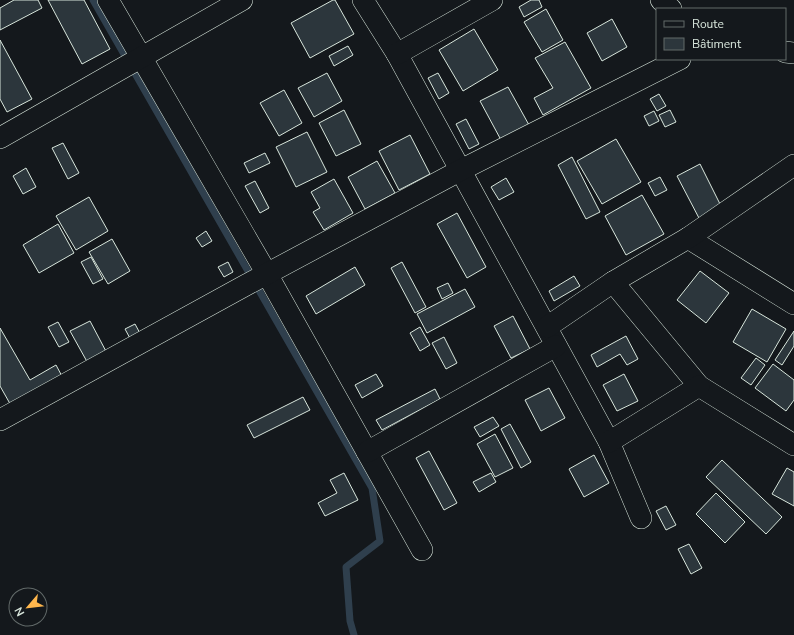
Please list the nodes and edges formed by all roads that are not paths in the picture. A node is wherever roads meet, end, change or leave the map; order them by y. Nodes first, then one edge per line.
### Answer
1 (108, 0) edge
2 (242, 0) edge
3 (363, 0) edge
4 (492, 0) edge
5 (661, 0) edge
6 (670, 8) edge
7 (397, 54) junction
8 (678, 60) edge
9 (134, 62) junction
10 (0, 138) edge
11 (794, 165) edge
12 (461, 170) junction
13 (688, 238) junction
14 (267, 274) junction
15 (613, 282) junction
16 (794, 304) edge
17 (551, 336) junction
18 (699, 386) junction
19 (0, 420) edge
20 (609, 442) junction
21 (794, 445) edge
22 (367, 452) junction
23 (641, 518) dead end
24 (422, 550) dead end

1 - 9 street
2 - 9 street
3 - 7 street
4 - 7 street
5 - 6 street
7 - 12 street
8 - 12 street
9 - 10 street
9 - 14 street
11 - 13 street
12 - 14 street
12 - 17 street
13 - 15 street
13 - 16 street
14 - 19 street
14 - 22 street
15 - 17 street
15 - 18 street
17 - 20 street
17 - 22 street
18 - 20 street
18 - 21 street
20 - 23 street
22 - 24 street

